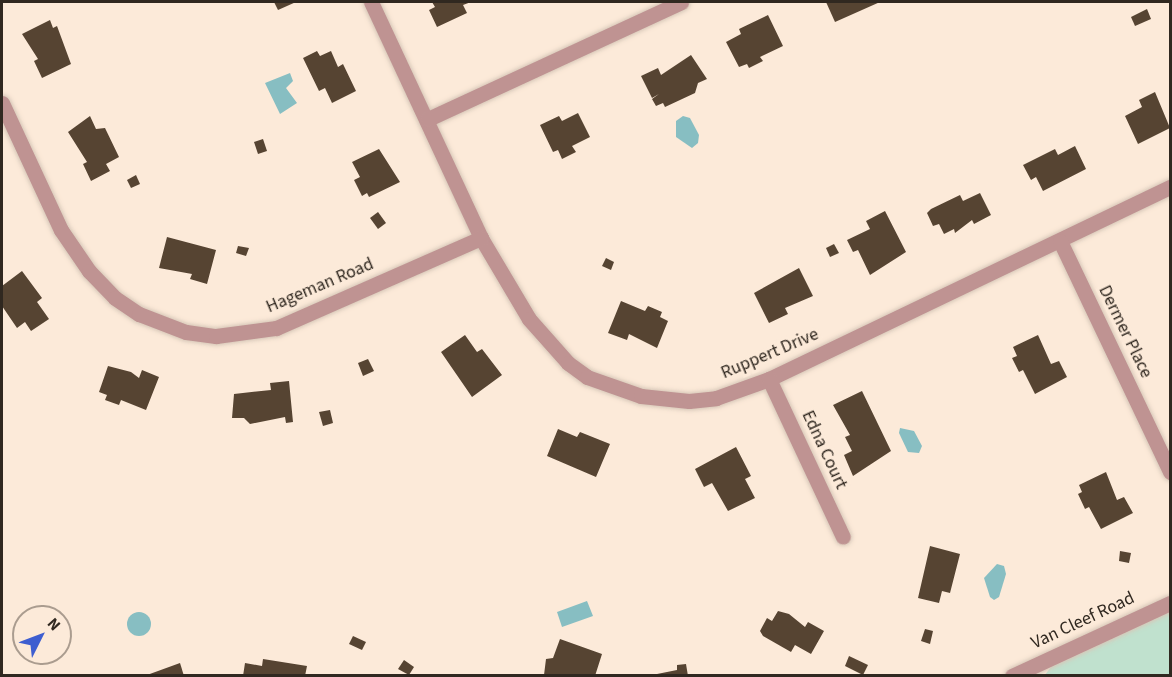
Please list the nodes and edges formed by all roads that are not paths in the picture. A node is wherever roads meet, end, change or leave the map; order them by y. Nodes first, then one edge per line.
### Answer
1 (371, 2) edge
2 (681, 2) edge
3 (2, 103) edge
4 (428, 120) junction
5 (1170, 187) edge
6 (481, 238) junction
7 (1060, 241) junction
8 (769, 379) junction
9 (1170, 472) edge
10 (843, 537) dead end
11 (1170, 603) edge
12 (1012, 675) edge

1 - 4 street, Ruppert Drive
2 - 4 street
3 - 6 street, Hageman Road
4 - 6 street, Ruppert Drive
5 - 7 street, Ruppert Drive
6 - 8 street, Ruppert Drive
7 - 8 street, Ruppert Drive
7 - 9 street, Dermer Place
8 - 10 street, Edna Court
11 - 12 street, Van Cleef Road

